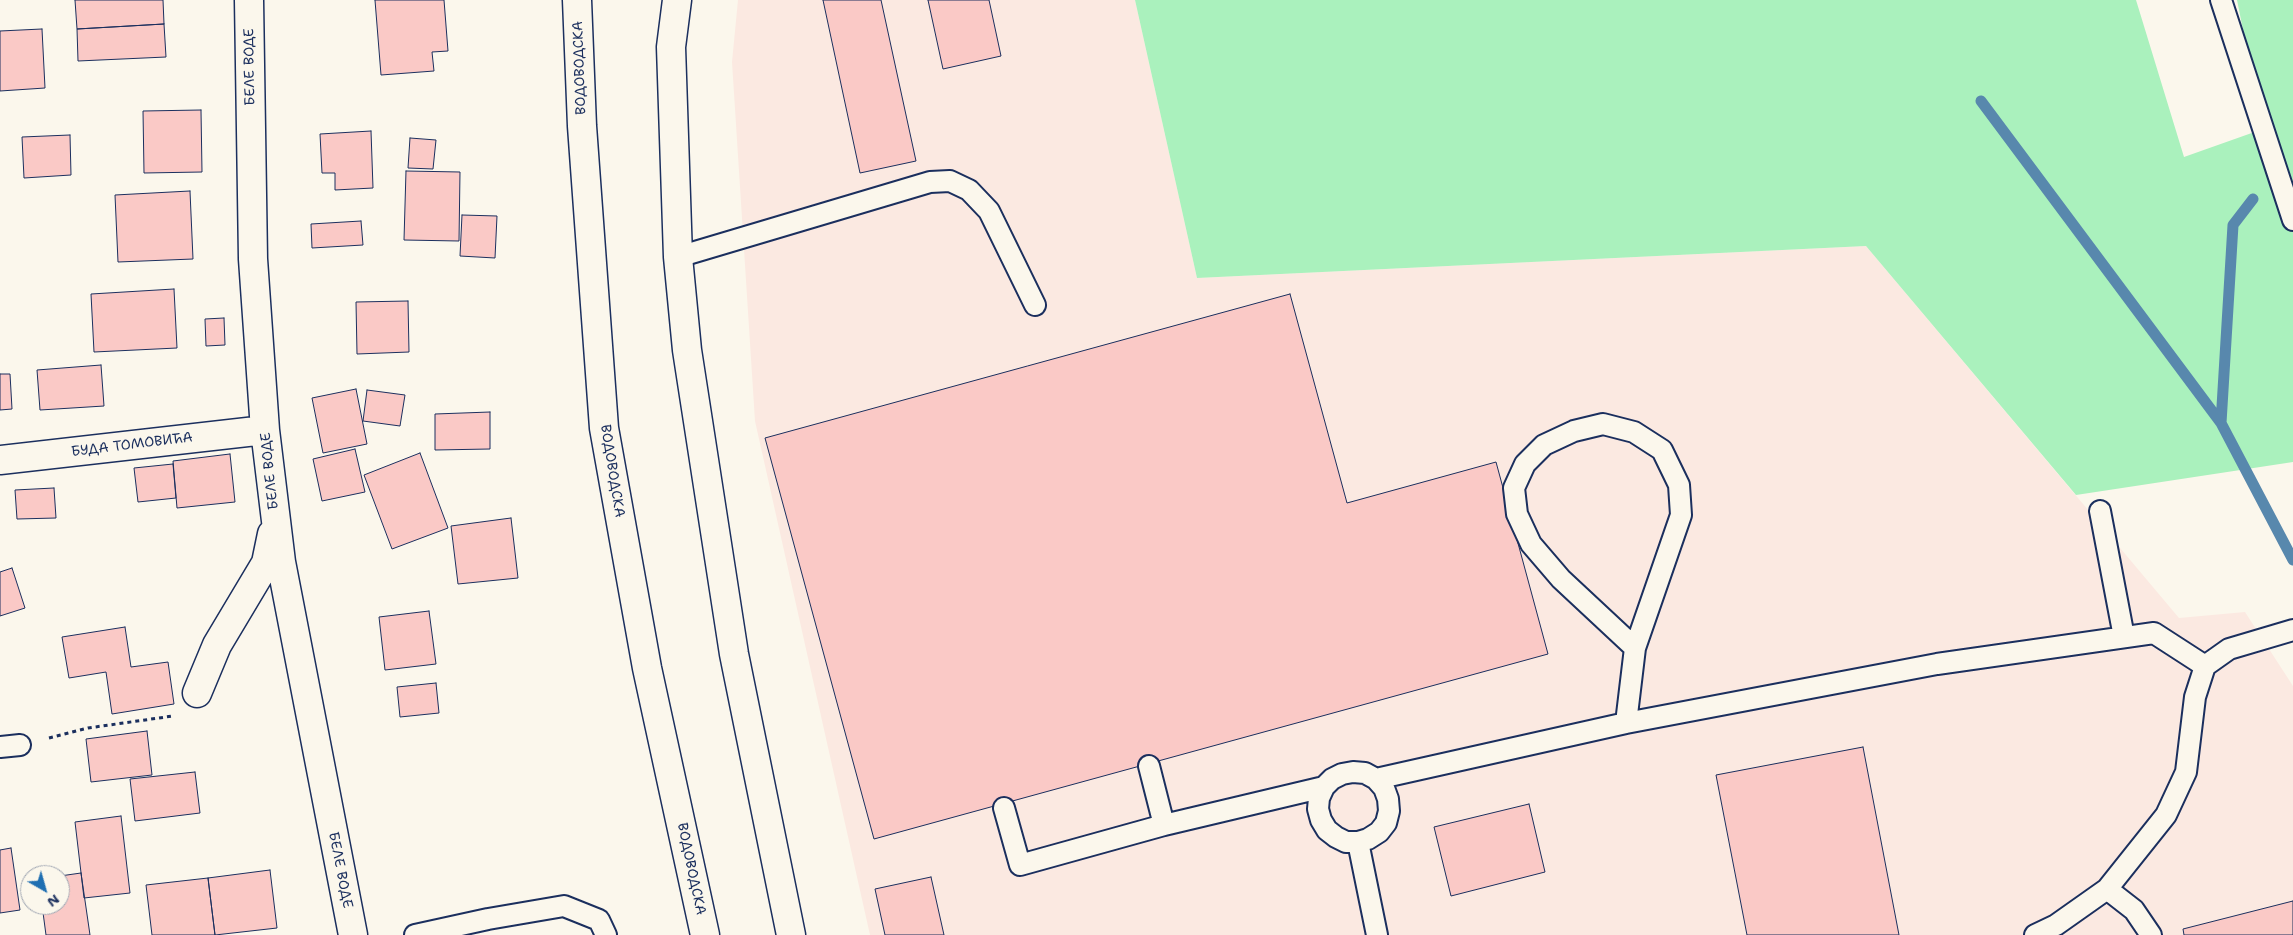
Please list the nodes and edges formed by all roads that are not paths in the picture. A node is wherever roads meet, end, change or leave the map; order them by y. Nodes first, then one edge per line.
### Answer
1 (249, 0) edge
2 (577, 0) edge
3 (677, 0) edge
4 (2221, 0) edge
5 (2293, 220) edge
6 (678, 257) junction
7 (1035, 305) dead end
8 (265, 430) junction
9 (0, 460) edge
10 (2100, 512) dead end
11 (275, 520) junction
12 (2293, 630) edge
13 (2124, 637) junction
14 (1635, 648) junction
15 (2205, 666) junction
16 (197, 693) road end
17 (1626, 722) junction
18 (20, 745) road end
19 (0, 747) edge
20 (1149, 766) dead end
21 (1376, 779) junction
22 (1324, 787) junction
23 (1004, 808) dead end
24 (1164, 825) junction
25 (1358, 842) junction
26 (2107, 889) junction
27 (353, 935) edge
28 (415, 935) edge
29 (606, 935) edge
30 (705, 935) edge
31 (792, 935) edge
32 (1377, 935) edge
33 (2036, 935) edge
34 (2151, 935) edge

1 - 8 street, БЕЛЕ ВОДЕ
2 - 30 street, ВОДОВОДСКА
3 - 6 street
4 - 5 lane
6 - 7 lane
6 - 31 street
8 - 9 street, БУДА ТОМОВИЋА
8 - 11 street, БЕЛЕ ВОДЕ
10 - 13 lane
11 - 16 street
11 - 27 street, БЕЛЕ ВОДЕ
12 - 15 lane
13 - 15 lane
13 - 17 lane
14 - 14 lane
14 - 17 lane
15 - 26 lane
17 - 21 lane
18 - 19 lane
20 - 24 lane
21 - 22 lane
21 - 25 lane
22 - 24 lane
22 - 25 lane
23 - 24 lane
25 - 32 lane
26 - 33 lane
26 - 34 lane
28 - 29 lane

